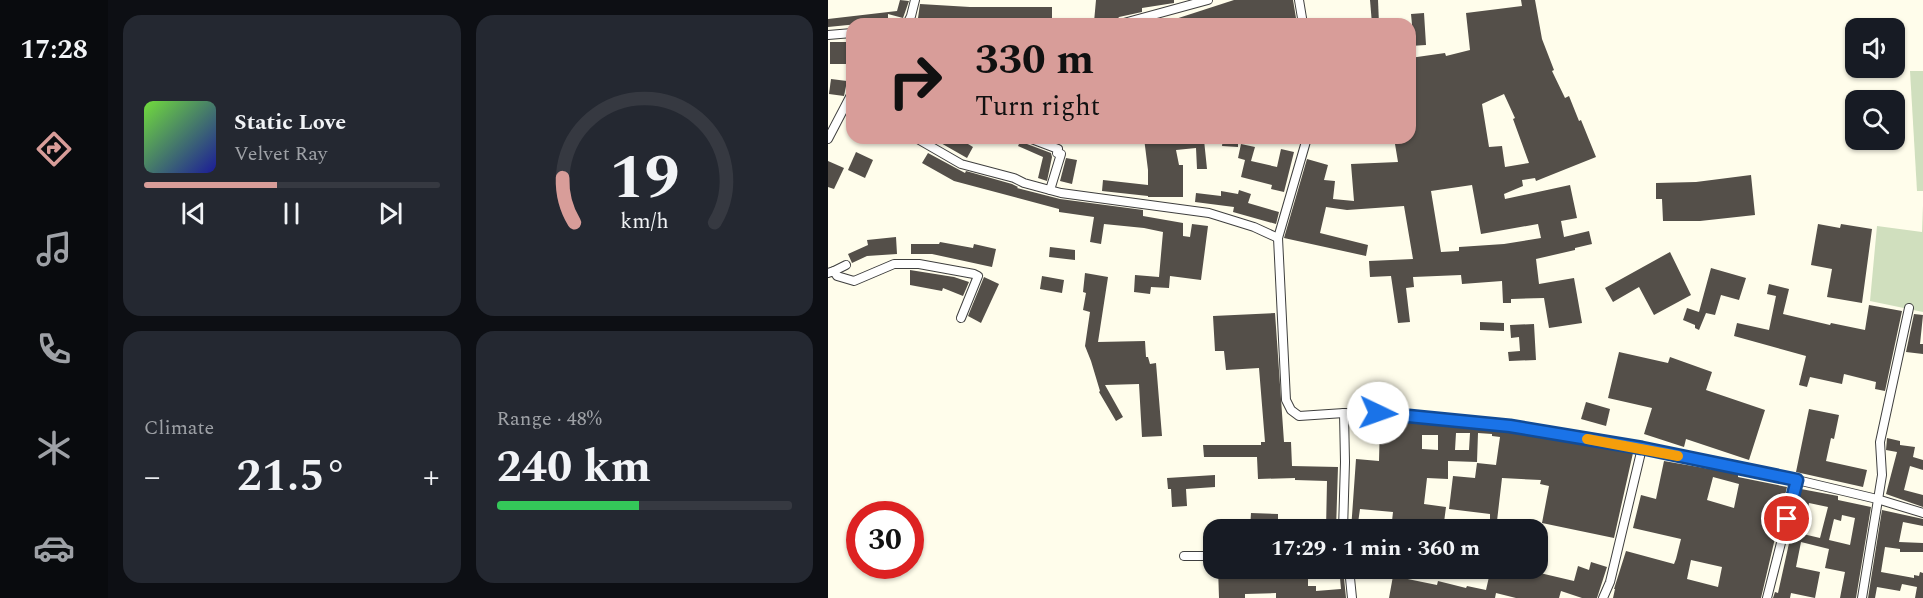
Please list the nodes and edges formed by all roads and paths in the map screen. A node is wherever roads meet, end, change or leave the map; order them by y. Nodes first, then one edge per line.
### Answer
1 (915, 0) edge
2 (1208, 0) edge
3 (1299, 0) edge
4 (910, 18) edge
5 (1142, 18) edge
6 (1302, 18) edge
7 (846, 33) edge
8 (828, 34) edge
9 (846, 105) edge
10 (828, 139) edge
11 (926, 144) edge
12 (1045, 144) edge
13 (1305, 144) edge
14 (1050, 190) junction
15 (1278, 238) junction
16 (846, 265) dead end
17 (831, 272) edge
18 (1909, 308) dead end
19 (961, 318) dead end
20 (1344, 413) junction
21 (1642, 448) junction
22 (1797, 480) junction
23 (1876, 499) junction
24 (1923, 513) edge
25 (1343, 519) edge
26 (1184, 556) dead end
27 (1203, 556) edge
28 (1350, 579) edge
29 (1352, 598) edge
30 (1603, 598) edge
31 (1767, 598) edge
32 (1862, 598) edge

1 - 4 street
2 - 5 street
3 - 6 street
7 - 8 street
9 - 10 street
11 - 14 street
12 - 14 street
13 - 15 street
14 - 15 street
15 - 20 street
16 - 17 street
17 - 19 street
18 - 23 street
20 - 21 street
20 - 25 street
21 - 22 street
21 - 30 street
22 - 23 street
22 - 31 street
23 - 24 street
23 - 32 street
26 - 27 street
28 - 29 street

